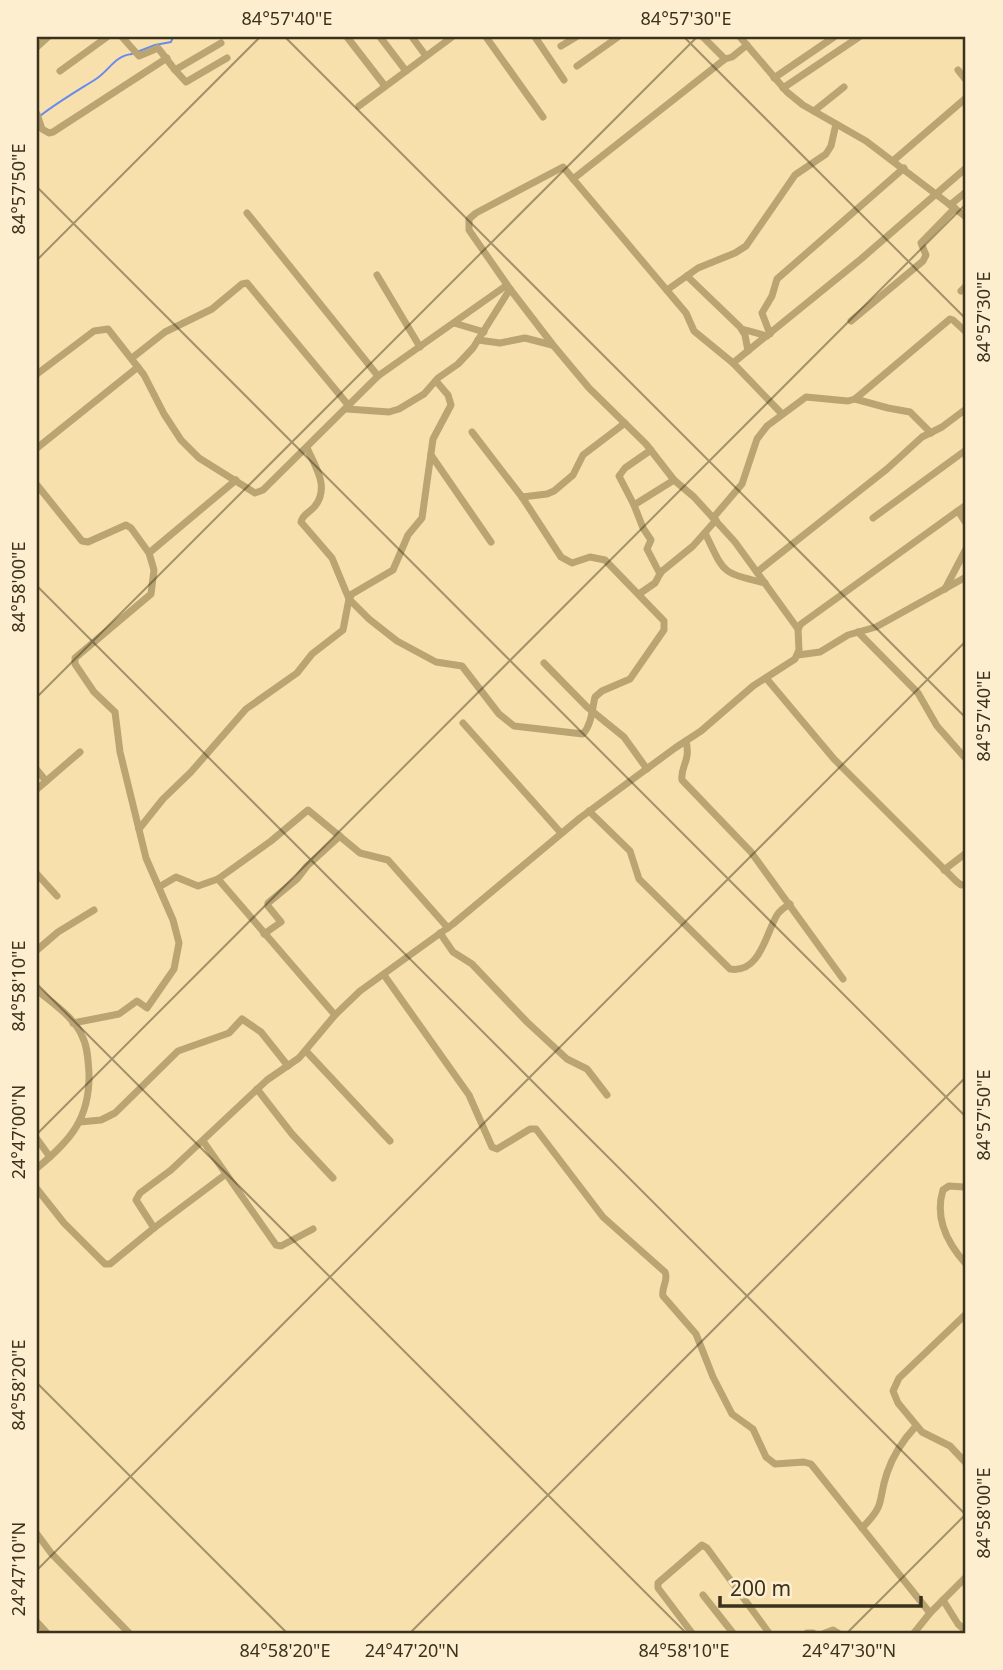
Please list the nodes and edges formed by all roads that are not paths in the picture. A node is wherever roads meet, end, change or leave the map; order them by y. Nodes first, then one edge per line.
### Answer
1 (48, 37) edge
2 (107, 37) edge
3 (122, 37) edge
4 (347, 37) edge
5 (380, 37) edge
6 (412, 37) edge
7 (452, 37) edge
8 (486, 37) edge
9 (535, 37) edge
10 (576, 37) edge
11 (618, 37) edge
12 (703, 37) edge
13 (740, 37) edge
14 (834, 37) edge
15 (859, 37) edge
16 (221, 43) dead end
17 (747, 45) junction
18 (561, 46) dead end
19 (37, 47) edge
20 (426, 56) junction
21 (167, 58) junction
22 (227, 58) dead end
23 (725, 59) junction
24 (577, 66) dead end
25 (175, 70) junction
26 (958, 70) dead end
27 (61, 71) dead end
28 (406, 71) junction
29 (774, 78) junction
30 (966, 79) edge
31 (564, 80) dead end
32 (385, 86) junction
33 (844, 87) dead end
34 (783, 88) junction
35 (966, 98) edge
36 (359, 106) dead end
37 (814, 111) junction
38 (38, 117) edge
39 (542, 117) dead end
40 (836, 124) junction
41 (894, 160) junction
42 (904, 168) junction
43 (966, 168) edge
44 (573, 179) junction
45 (966, 192) edge
46 (936, 193) junction
47 (953, 206) junction
48 (247, 213) dead end
49 (966, 217) edge
50 (377, 275) dead end
51 (687, 276) junction
52 (508, 287) junction
53 (667, 290) junction
54 (850, 321) dead end
55 (454, 323) junction
56 (742, 329) junction
57 (484, 332) junction
58 (966, 332) edge
59 (768, 335) junction
60 (478, 340) junction
61 (553, 345) junction
62 (420, 347) junction
63 (748, 351) junction
64 (132, 358) junction
65 (733, 363) junction
66 (138, 367) junction
67 (37, 374) edge
68 (378, 376) junction
69 (436, 381) junction
70 (855, 399) junction
71 (348, 407) junction
72 (966, 410) edge
73 (782, 414) junction
74 (625, 423) junction
75 (472, 432) dead end
76 (931, 433) junction
77 (37, 448) edge
78 (307, 448) junction
79 (651, 450) junction
80 (966, 450) edge
81 (431, 455) junction
82 (236, 480) junction
83 (674, 480) junction
84 (37, 485) edge
85 (522, 497) junction
86 (634, 505) junction
87 (966, 505) edge
88 (958, 511) junction
89 (715, 519) junction
90 (873, 519) dead end
91 (966, 523) edge
92 (705, 533) junction
93 (491, 542) dead end
94 (966, 549) edge
95 (149, 553) junction
96 (757, 572) junction
97 (660, 574) junction
98 (966, 577) edge
99 (765, 583) junction
100 (944, 590) junction
101 (639, 594) junction
102 (349, 599) junction
103 (798, 629) junction
104 (858, 632) junction
105 (798, 655) junction
106 (544, 663) dead end
107 (766, 678) junction
108 (593, 711) junction
109 (463, 723) dead end
110 (686, 741) junction
111 (80, 752) dead end
112 (966, 759) edge
113 (647, 769) junction
114 (37, 770) edge
115 (46, 781) junction
116 (37, 789) edge
117 (589, 811) junction
118 (139, 829) junction
119 (561, 833) junction
120 (340, 836) junction
121 (966, 853) edge
122 (944, 870) junction
123 (37, 874) edge
124 (218, 879) junction
125 (966, 884) edge
126 (159, 887) junction
127 (57, 896) dead end
128 (790, 904) junction
129 (94, 910) dead end
130 (448, 928) junction
131 (440, 933) junction
132 (264, 934) junction
133 (37, 950) edge
134 (384, 975) junction
135 (843, 979) dead end
136 (37, 990) edge
137 (335, 1016) junction
138 (73, 1023) junction
139 (306, 1051) junction
140 (288, 1066) junction
141 (257, 1089) junction
142 (607, 1095) dead end
143 (80, 1122) junction
144 (37, 1139) edge
145 (203, 1141) junction
146 (390, 1141) dead end
147 (50, 1157) junction
148 (37, 1168) edge
149 (226, 1174) junction
150 (333, 1178) dead end
151 (964, 1187) dead end
152 (37, 1189) edge
153 (154, 1228) junction
154 (313, 1229) dead end
155 (966, 1264) edge
156 (966, 1314) edge
157 (916, 1426) junction
158 (966, 1463) edge
159 (862, 1528) junction
160 (37, 1534) edge
161 (966, 1577) edge
162 (703, 1595) dead end
163 (943, 1600) junction
164 (930, 1613) junction
165 (37, 1622) edge
166 (966, 1631) edge
167 (47, 1633) edge
168 (127, 1633) edge
169 (692, 1633) edge
170 (733, 1633) edge
171 (769, 1633) edge
172 (807, 1633) edge
173 (813, 1633) edge
174 (825, 1633) edge
175 (838, 1633) edge
176 (914, 1633) edge

1 - 19 street
2 - 27 street
3 - 21 street
4 - 32 street
5 - 28 street
6 - 20 street
7 - 20 street
8 - 39 street
9 - 31 street
10 - 18 street
11 - 24 street
12 - 23 street
13 - 17 street
14 - 29 street
15 - 34 street
16 - 25 street
17 - 23 street
17 - 29 street
20 - 28 street
21 - 25 street
21 - 38 street
22 - 25 street
23 - 44 street
26 - 30 street
28 - 32 street
29 - 34 street
32 - 36 street
33 - 37 street
34 - 37 street
35 - 41 street
37 - 40 street
40 - 41 street
40 - 51 street
41 - 42 street
42 - 46 street
42 - 59 street
43 - 46 street
44 - 52 street
44 - 53 street
45 - 47 street
46 - 47 street
46 - 59 street
47 - 49 street
47 - 54 street
48 - 68 street
50 - 62 street
51 - 53 street
51 - 56 street
52 - 55 street
52 - 57 street
52 - 61 street
53 - 65 street
55 - 57 street
55 - 62 street
56 - 59 street
56 - 63 street
57 - 60 street
58 - 70 street
59 - 63 street
60 - 61 street
60 - 69 street
61 - 74 street
62 - 68 street
63 - 65 street
64 - 66 street
64 - 67 street
64 - 71 street
65 - 73 street
66 - 77 street
66 - 82 street
68 - 71 street
69 - 71 street
69 - 81 street
70 - 73 street
70 - 76 street
71 - 78 street
72 - 76 street
73 - 89 street
74 - 79 street
74 - 85 street
75 - 85 street
76 - 96 street
78 - 82 street
78 - 102 street
79 - 83 street
79 - 86 street
80 - 90 street
81 - 93 street
81 - 102 street
82 - 95 street
83 - 86 street
83 - 89 street
84 - 95 street
85 - 101 street
86 - 97 street
87 - 88 street
88 - 91 street
88 - 103 street
89 - 92 street
89 - 96 street
92 - 97 street
92 - 99 street
94 - 100 street
95 - 118 street
96 - 99 street
97 - 101 street
98 - 100 street
99 - 103 street
100 - 104 street
101 - 108 street
102 - 108 street
102 - 118 street
103 - 105 street
104 - 105 street
104 - 112 street
105 - 107 street
106 - 108 street
107 - 110 street
107 - 122 street
108 - 113 street
109 - 119 street
110 - 113 street
110 - 128 street
111 - 115 street
113 - 117 street
114 - 115 street
115 - 116 street
117 - 119 street
117 - 128 street
118 - 126 street
119 - 130 street
120 - 124 street
120 - 130 street
120 - 132 street
121 - 122 street
122 - 125 street
123 - 127 street
124 - 126 street
124 - 132 street
126 - 138 street
128 - 135 street
129 - 133 street
130 - 131 street
131 - 134 street
131 - 142 street
132 - 137 street
134 - 137 street
134 - 159 street
136 - 138 street
137 - 139 street
138 - 143 street
139 - 140 street
139 - 146 street
140 - 141 street
140 - 143 street
141 - 145 street
141 - 150 street
143 - 147 street
144 - 147 street
145 - 149 street
145 - 153 street
147 - 148 street
149 - 153 street
149 - 154 street
151 - 155 street
152 - 153 street
156 - 157 street
157 - 158 street
157 - 159 street
159 - 164 street
160 - 168 street
161 - 163 street
162 - 170 street
163 - 164 street
163 - 166 street
164 - 176 street
165 - 167 street
169 - 171 street
172 - 173 street
174 - 175 street

